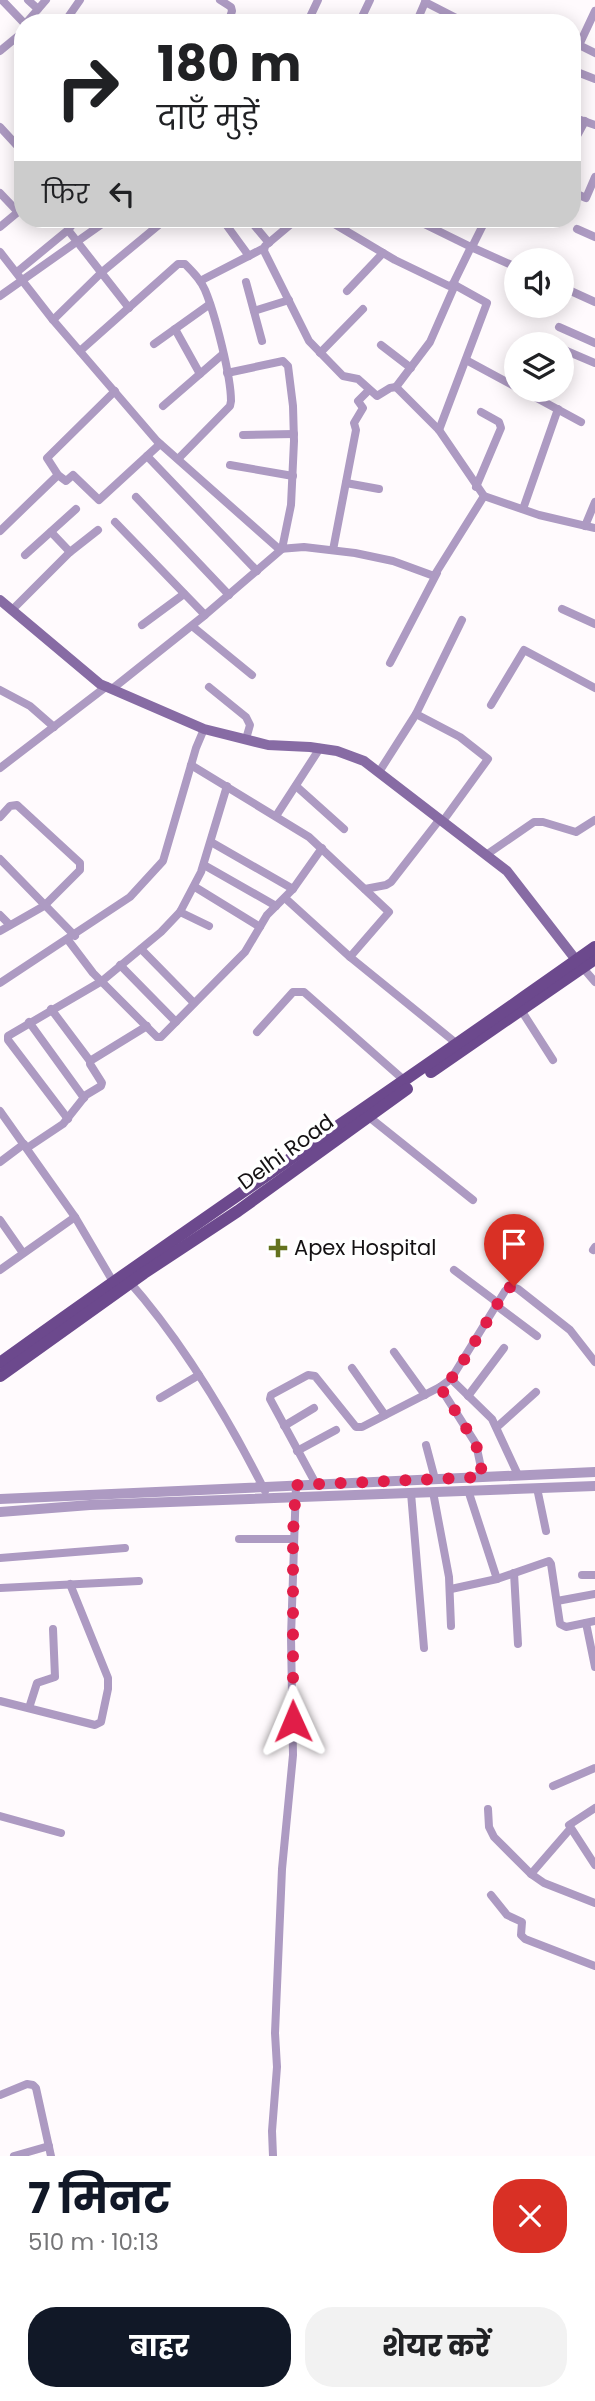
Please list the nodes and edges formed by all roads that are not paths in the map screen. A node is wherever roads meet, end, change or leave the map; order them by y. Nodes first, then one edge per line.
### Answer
1 (2, 0) edge
2 (28, 0) edge
3 (46, 0) edge
4 (220, 0) edge
5 (426, 1) edge
6 (38, 9) junction
7 (595, 11) edge
8 (16, 14) edge
9 (33, 14) edge
10 (231, 14) edge
11 (450, 14) edge
12 (14, 39) edge
13 (581, 42) edge
14 (0, 51) edge
15 (581, 120) edge
16 (585, 121) junction
17 (595, 125) edge
18 (0, 127) edge
19 (581, 128) edge
20 (14, 142) edge
21 (595, 177) edge
22 (0, 193) edge
23 (581, 196) edge
24 (14, 208) edge
25 (14, 215) edge
26 (0, 227) edge
27 (96, 228) edge
28 (155, 228) edge
29 (229, 228) edge
30 (254, 228) edge
31 (287, 228) edge
32 (341, 228) edge
33 (432, 228) edge
34 (481, 228) edge
35 (578, 229) dead end
36 (68, 230) joint
37 (595, 237) edge
38 (77, 241) junction
39 (266, 246) junction
40 (471, 247) junction
41 (0, 252) edge
42 (383, 253) junction
43 (249, 256) junction
44 (504, 262) edge
45 (102, 272) junction
46 (20, 275) junction
47 (200, 281) junction
48 (246, 282) dead end
49 (454, 284) junction
50 (347, 291) dead end
51 (574, 292) edge
52 (0, 296) edge
53 (289, 300) junction
54 (595, 302) edge
55 (210, 304) junction
56 (129, 308) junction
57 (363, 309) dead end
58 (254, 311) junction
59 (53, 320) junction
60 (559, 327) dead end
61 (175, 329) junction
62 (262, 341) dead end
63 (595, 343) edge
64 (153, 344) dead end
65 (382, 345) dead end
66 (80, 351) junction
67 (320, 353) junction
68 (223, 354) junction
69 (574, 354) edge
70 (466, 360) junction
71 (595, 363) edge
72 (411, 368) junction
73 (227, 373) junction
74 (200, 374) junction
75 (504, 381) edge
76 (396, 387) junction
77 (369, 390) junction
78 (115, 391) junction
79 (545, 402) edge
80 (163, 406) dead end
81 (558, 409) junction
82 (481, 412) dead end
83 (581, 422) dead end
84 (439, 430) junction
85 (294, 434) junction
86 (243, 435) dead end
87 (160, 444) junction
88 (148, 456) junction
89 (177, 459) junction
90 (230, 465) dead end
91 (58, 475) junction
92 (293, 476) junction
93 (346, 483) junction
94 (476, 486) junction
95 (379, 489) dead end
96 (484, 496) junction
97 (136, 497) dead end
98 (595, 502) edge
99 (76, 509) dead end
100 (523, 509) junction
101 (115, 522) dead end
102 (585, 526) junction
103 (595, 528) edge
104 (99, 530) dead end
105 (0, 531) edge
106 (51, 532) junction
107 (282, 549) junction
108 (333, 550) junction
109 (70, 552) junction
110 (26, 555) dead end
111 (257, 571) junction
112 (437, 573) junction
113 (184, 594) junction
114 (229, 595) junction
115 (0, 600) edge
116 (562, 609) dead end
117 (12, 610) junction
118 (205, 615) junction
119 (462, 620) dead end
120 (595, 624) edge
121 (142, 625) dead end
122 (192, 626) junction
123 (390, 663) dead end
124 (252, 675) dead end
125 (109, 687) junction
126 (209, 687) dead end
127 (595, 688) edge
128 (0, 691) edge
129 (491, 705) dead end
130 (416, 714) junction
131 (54, 727) junction
132 (204, 729) junction
133 (246, 739) junction
134 (320, 748) junction
135 (191, 765) junction
136 (0, 768) edge
137 (379, 772) junction
138 (227, 786) junction
139 (296, 786) junction
140 (276, 816) junction
141 (0, 817) edge
142 (441, 820) junction
143 (595, 820) edge
144 (344, 829) dead end
145 (211, 842) junction
146 (322, 848) junction
147 (486, 855) junction
148 (0, 859) edge
149 (204, 865) junction
150 (195, 887) junction
151 (365, 888) junction
152 (293, 889) junction
153 (285, 898) junction
154 (44, 906) junction
155 (276, 906) junction
156 (180, 912) junction
157 (0, 915) edge
158 (10, 925) junction
159 (209, 926) dead end
160 (260, 927) junction
161 (0, 931) edge
162 (71, 938) junction
163 (595, 947) edge
164 (141, 949) junction
165 (350, 957) junction
166 (595, 960) edge
167 (580, 964) junction
168 (120, 965) junction
169 (102, 981) junction
170 (595, 982) edge
171 (0, 983) edge
172 (194, 1003) junction
173 (51, 1009) junction
174 (521, 1010) junction
175 (29, 1022) junction
176 (176, 1022) junction
177 (147, 1026) junction
178 (257, 1032) dead end
179 (456, 1043) junction
180 (553, 1060) dead end
181 (90, 1061) junction
182 (405, 1081) junction
183 (84, 1098) junction
184 (0, 1111) edge
185 (369, 1117) junction
186 (68, 1119) junction
187 (25, 1146) junction
188 (0, 1162) edge
189 (473, 1200) dead end
190 (75, 1217) junction
191 (0, 1220) edge
192 (23, 1253) junction
193 (0, 1270) edge
194 (454, 1270) dead end
195 (121, 1282) junction
196 (498, 1304) junction
197 (537, 1336) dead end
198 (595, 1343) edge
199 (504, 1348) dead end
200 (588, 1351) junction
201 (394, 1352) dead end
202 (595, 1362) edge
203 (0, 1363) edge
204 (352, 1368) dead end
205 (199, 1375) junction
206 (0, 1376) edge
207 (451, 1379) junction
208 (440, 1387) junction
209 (536, 1392) dead end
210 (425, 1395) junction
211 (468, 1396) junction
212 (160, 1398) dead end
213 (314, 1408) dead end
214 (385, 1415) junction
215 (284, 1426) junction
216 (497, 1427) junction
217 (336, 1430) dead end
218 (426, 1445) dead end
219 (297, 1451) junction
220 (595, 1472) edge
221 (518, 1475) junction
222 (483, 1477) junction
223 (435, 1479) junction
224 (296, 1485) junction
225 (316, 1485) junction
226 (595, 1486) edge
227 (263, 1487) junction
228 (537, 1488) junction
229 (468, 1490) junction
230 (433, 1492) junction
231 (411, 1493) junction
232 (0, 1499) edge
233 (295, 1499) junction
234 (269, 1500) junction
235 (0, 1512) edge
236 (546, 1531) dead end
237 (239, 1539) dead end
238 (293, 1539) junction
239 (125, 1548) dead end
240 (0, 1558) edge
241 (514, 1573) junction
242 (595, 1575) edge
243 (582, 1576) dead end
244 (497, 1579) junction
245 (139, 1581) dead end
246 (70, 1584) junction
247 (0, 1588) edge
248 (450, 1589) junction
249 (595, 1594) edge
250 (557, 1601) junction
251 (590, 1622) edge
252 (451, 1626) dead end
253 (53, 1629) dead end
254 (518, 1644) dead end
255 (424, 1648) dead end
256 (595, 1668) edge
257 (0, 1701) edge
258 (29, 1708) junction
259 (595, 1768) edge
260 (552, 1786) dead end
261 (595, 1808) edge
262 (488, 1809) dead end
263 (0, 1816) edge
264 (570, 1829) junction
265 (61, 1833) dead end
266 (595, 1865) edge
267 (531, 1874) junction
268 (595, 1894) edge
269 (491, 1895) dead end
270 (584, 1899) junction
271 (595, 1903) edge
272 (595, 1966) edge
273 (0, 2095) edge
274 (48, 2146) junction
275 (14, 2156) edge
276 (51, 2156) edge
277 (273, 2156) edge

1 - 8 street
2 - 6 street
3 - 6 street
4 - 10 street
5 - 11 street
6 - 9 street
7 - 13 street
12 - 14 street
15 - 16 street
16 - 17 street
16 - 19 street
18 - 20 street
21 - 23 street
22 - 24 street
25 - 26 street
27 - 38 street
28 - 45 street
29 - 43 street
30 - 39 street
31 - 39 street
32 - 42 street
33 - 40 street
34 - 40 street
35 - 37 street
36 - 38 street
36 - 46 street
38 - 45 street
38 - 46 street
39 - 43 street
39 - 53 street
40 - 44 street
40 - 49 street
41 - 46 street
42 - 49 street
42 - 50 street
43 - 47 street
45 - 56 street
45 - 59 street
46 - 52 street
46 - 59 street
47 - 55 street
47 - 56 street
48 - 58 street
49 - 70 street
49 - 72 street
51 - 54 street
53 - 58 street
53 - 67 street
55 - 61 street
55 - 68 street
56 - 66 street
57 - 67 street
58 - 62 street
59 - 66 street
60 - 63 street
61 - 64 street
61 - 74 street
65 - 72 street
66 - 78 street
67 - 77 street
68 - 73 street
68 - 74 street
69 - 71 street
70 - 75 street
70 - 84 street
72 - 76 street
73 - 85 street
73 - 89 street
74 - 80 street
76 - 77 street
76 - 84 street
77 - 93 street
78 - 87 street
78 - 91 street
79 - 81 street
81 - 83 street
81 - 100 street
82 - 94 street
84 - 94 street
85 - 86 street
85 - 92 street
87 - 88 street
87 - 89 street
88 - 91 street
88 - 111 street
89 - 107 street
90 - 92 street
91 - 105 street
92 - 107 street
93 - 95 street
93 - 108 street
94 - 96 street
96 - 100 street
96 - 112 street
97 - 114 street
98 - 102 street
99 - 106 street
100 - 102 street
101 - 113 street
102 - 103 street
104 - 109 street
106 - 109 street
106 - 110 street
107 - 108 street
107 - 111 street
108 - 112 street
109 - 117 street
111 - 114 street
112 - 123 street
113 - 118 street
113 - 121 street
114 - 118 street
115 - 117 main road
116 - 120 street
117 - 125 main road
118 - 122 street
119 - 130 street
122 - 124 street
122 - 125 street
125 - 131 street
125 - 132 main road
126 - 133 street
127 - 129 street
128 - 131 street
130 - 137 street
130 - 142 street
131 - 136 street
132 - 133 main road
132 - 135 street
133 - 134 main road
134 - 137 main road
134 - 139 street
135 - 138 street
135 - 162 street
137 - 142 main road
138 - 140 street
138 - 145 street
139 - 140 street
139 - 144 street
140 - 146 street
141 - 154 street
142 - 147 main road
142 - 151 street
143 - 147 street
145 - 149 street
145 - 152 street
146 - 151 street
146 - 152 street
147 - 167 main road
148 - 154 street
149 - 150 street
149 - 155 street
150 - 156 street
150 - 160 street
151 - 165 street
152 - 153 street
153 - 155 street
153 - 165 street
154 - 158 street
154 - 162 street
155 - 160 street
156 - 159 street
156 - 164 street
157 - 158 street
158 - 161 street
160 - 172 street
162 - 169 street
162 - 171 street
163 - 167 main road
164 - 168 street
164 - 172 street
165 - 179 street
166 - 167 main road, Delhi Road
167 - 170 street
167 - 174 main road, Delhi Road
167 - 179 main road
168 - 169 street
168 - 176 street
169 - 173 street
169 - 177 street
172 - 176 street
173 - 175 street
173 - 181 street
174 - 180 street
174 - 185 main road, Delhi Road
175 - 183 street
175 - 186 street
176 - 177 street
177 - 181 street
178 - 182 street
179 - 182 main road
181 - 183 street
182 - 195 main road
183 - 186 street
184 - 187 street
185 - 189 street
185 - 195 main road, Delhi Road
186 - 187 street
187 - 188 street
187 - 190 street
190 - 192 street
190 - 195 street
191 - 192 street
192 - 193 street
194 - 196 street
195 - 203 main road
195 - 205 street
195 - 206 main road, Delhi Road
196 - 197 street
196 - 200 street
196 - 207 street
198 - 200 street
199 - 211 street
200 - 202 street
201 - 210 street
204 - 214 street
205 - 212 street
205 - 227 street
207 - 208 street
207 - 211 street
208 - 210 street
208 - 222 street
209 - 216 street
210 - 214 street
211 - 216 street
213 - 215 street
214 - 215 street
215 - 219 street
216 - 221 street
217 - 219 street
218 - 223 street
219 - 225 street
220 - 221 street
221 - 222 street
222 - 223 street
223 - 225 street
224 - 225 street
224 - 227 street
224 - 233 street
226 - 228 street
227 - 232 street
227 - 234 street
228 - 229 street
228 - 236 street
229 - 230 street
229 - 244 street
230 - 231 street
230 - 248 street
231 - 233 street
231 - 255 street
233 - 234 street
233 - 238 street
234 - 235 street
237 - 238 street
238 - 277 street
239 - 240 street
241 - 244 street
241 - 250 street
241 - 254 street
242 - 243 street
244 - 248 street
245 - 246 street
246 - 247 street
246 - 258 street
248 - 252 street
249 - 250 street
250 - 251 street
251 - 256 street
253 - 258 street
257 - 258 street
259 - 260 street
261 - 264 street
262 - 267 street
263 - 265 street
264 - 266 street
264 - 267 street
267 - 270 street
268 - 270 street
269 - 272 street
270 - 271 street
273 - 274 street
274 - 275 street
274 - 276 street

